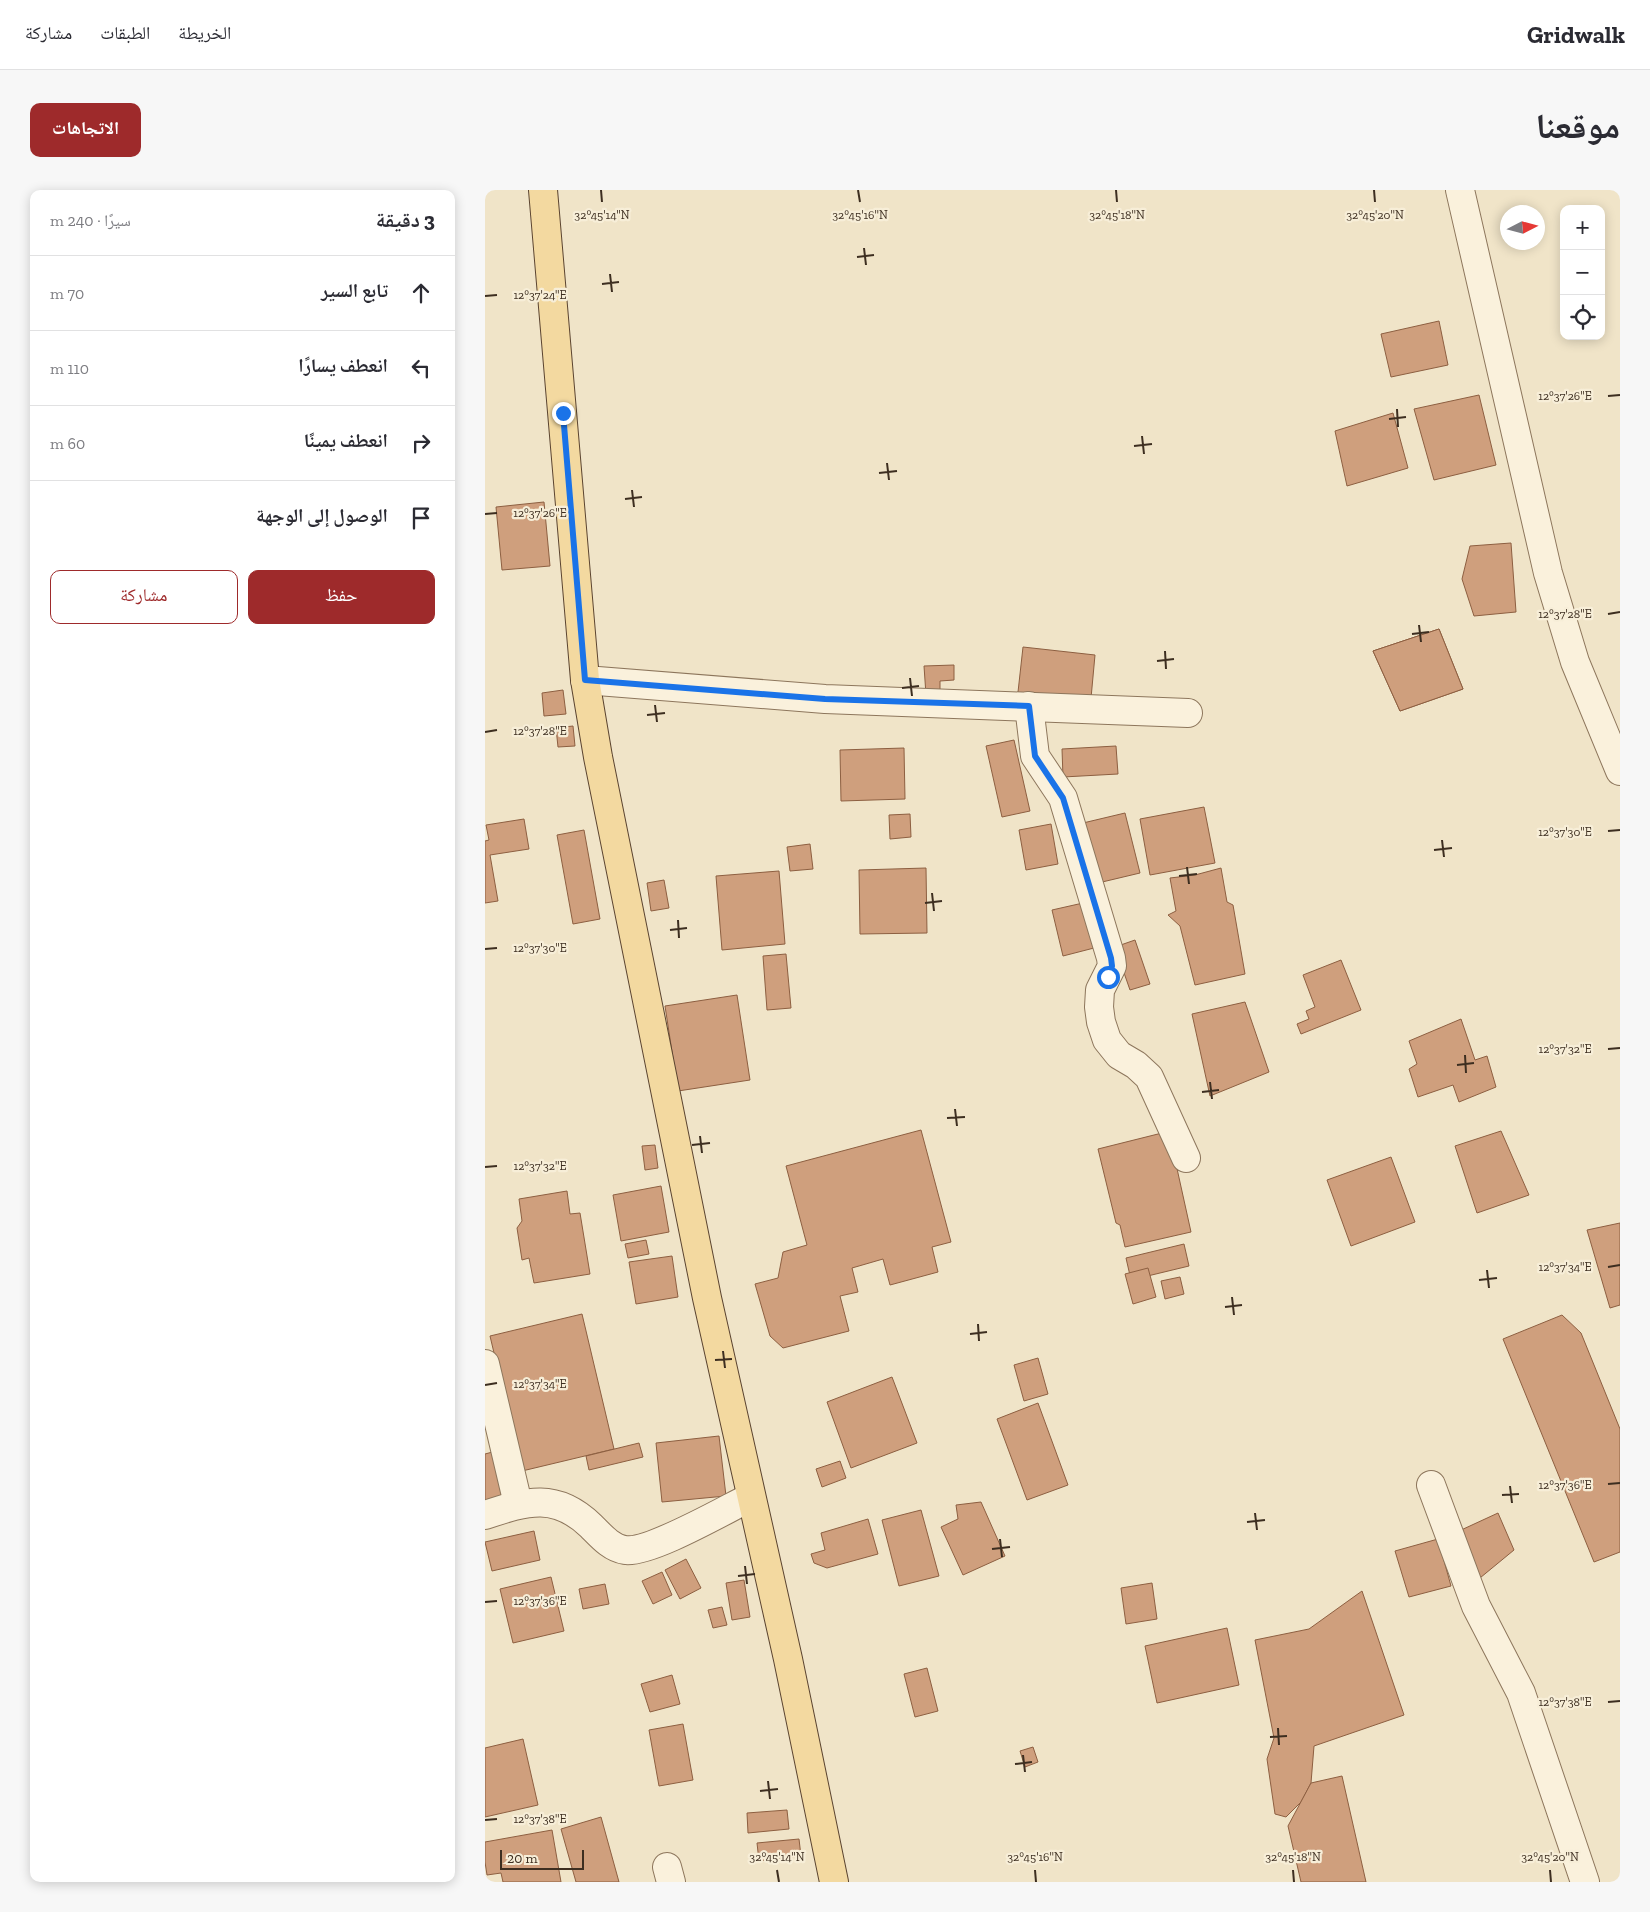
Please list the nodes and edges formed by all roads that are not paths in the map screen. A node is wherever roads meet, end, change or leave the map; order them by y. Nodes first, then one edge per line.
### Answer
1 (543, 190) edge
2 (1460, 190) edge
3 (585, 680) junction
4 (1029, 706) junction
5 (1188, 713) dead end
6 (1620, 771) edge
7 (1186, 1158) dead end
8 (485, 1364) edge
9 (1431, 1485) dead end
10 (751, 1497) junction
11 (518, 1504) junction
12 (485, 1515) edge
13 (834, 1882) edge
14 (1585, 1882) edge

1 - 3 main road
2 - 6 street
3 - 4 street
3 - 10 main road
4 - 5 street
4 - 7 street
8 - 11 street
9 - 14 street
10 - 11 street
10 - 13 main road
11 - 12 street

